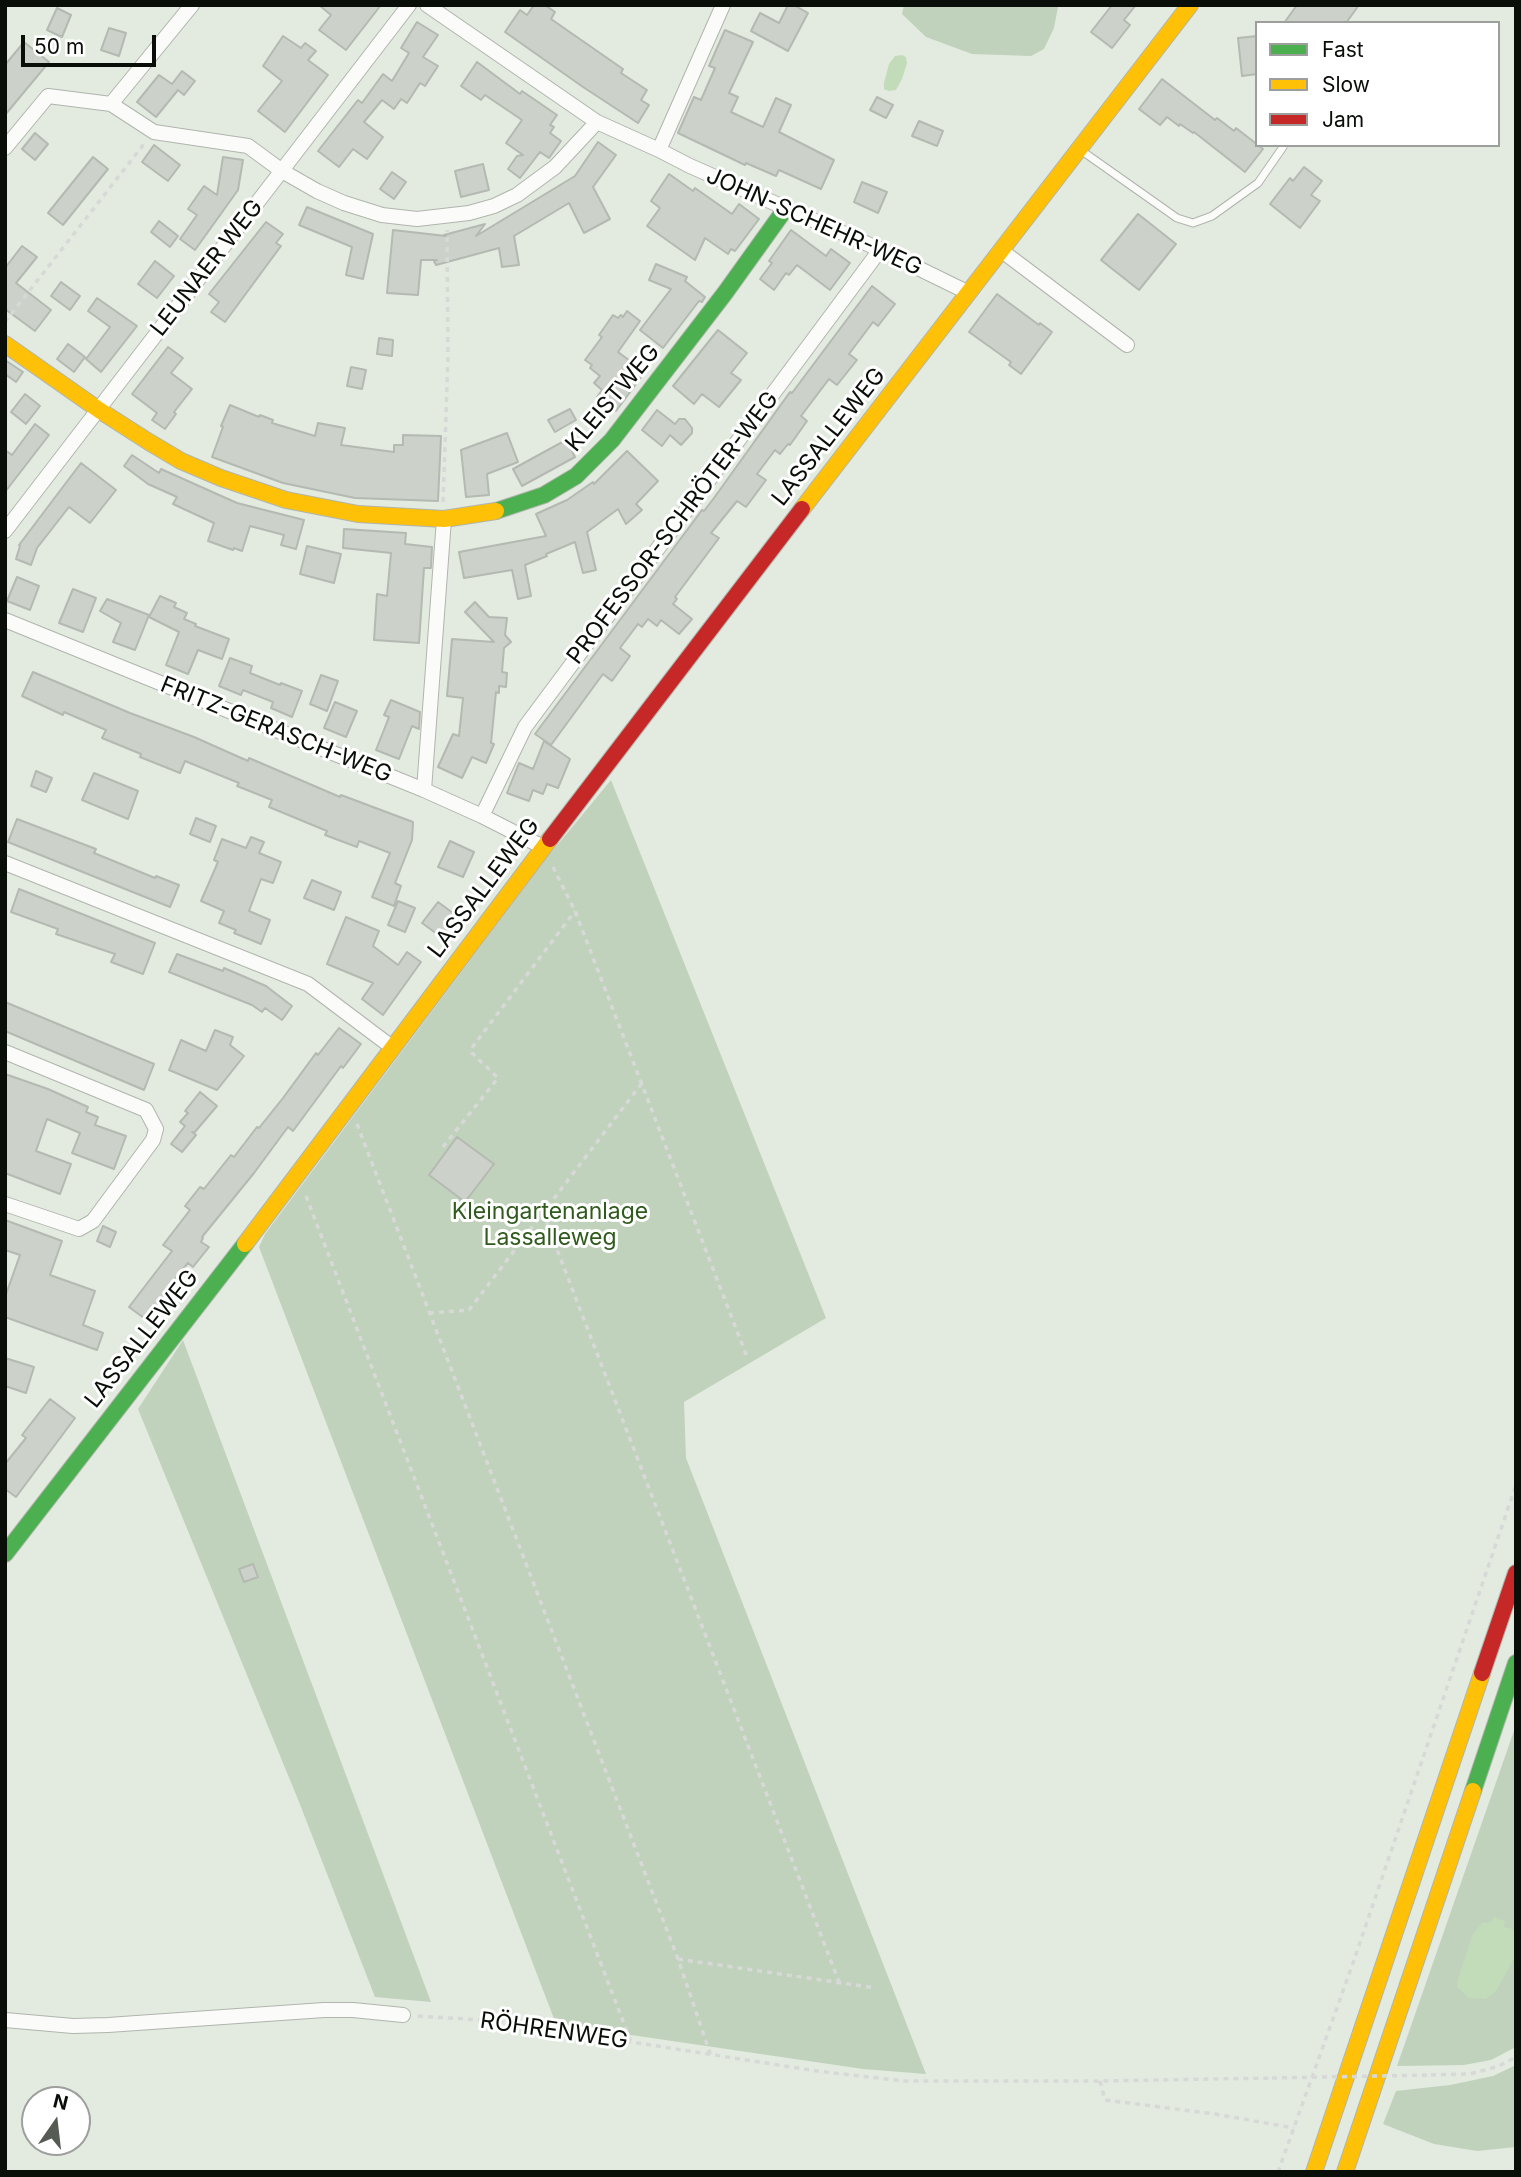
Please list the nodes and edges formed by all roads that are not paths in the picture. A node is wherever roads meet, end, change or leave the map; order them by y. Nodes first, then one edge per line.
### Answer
1 (409, 5) edge
2 (427, 5) edge
3 (723, 5) edge
4 (1190, 5) edge
5 (189, 6) edge
6 (111, 104) junction
7 (597, 122) junction
8 (1282, 147) edge
9 (5, 148) edge
10 (1079, 148) junction
11 (660, 150) junction
12 (282, 171) junction
13 (786, 208) junction
14 (878, 249) junction
15 (1002, 251) junction
16 (969, 293) junction
17 (5, 344) edge
18 (1127, 345) dead end
19 (99, 410) junction
20 (444, 519) junction
21 (5, 531) edge
22 (7, 626) edge
23 (424, 790) junction
24 (482, 816) junction
25 (542, 847) junction
26 (5, 863) edge
27 (393, 1048) junction
28 (5, 1052) edge
29 (5, 1204) edge
30 (5, 1553) edge
31 (1516, 1573) edge
32 (1516, 1663) edge
33 (403, 2015) road end
34 (5, 2020) edge
35 (1314, 2172) edge
36 (1345, 2172) edge

1 - 12 street, LEUNAER WEG
2 - 7 street, JOHN-SCHEHR-WEG
3 - 11 street
4 - 10 main road, LASSALLEWEG
5 - 6 street
6 - 9 street
6 - 12 street
7 - 11 street, JOHN-SCHEHR-WEG
7 - 12 street
8 - 10 lane
10 - 15 main road, LASSALLEWEG
11 - 13 street, JOHN-SCHEHR-WEG
12 - 19 street, LEUNAER WEG
13 - 14 street, JOHN-SCHEHR-WEG
13 - 20 main road, KLEISTWEG
14 - 16 street, JOHN-SCHEHR-WEG
14 - 24 street, PROFESSOR-SCHRÖTER-WEG
15 - 16 main road, LASSALLEWEG
15 - 18 street
16 - 25 main road, LASSALLEWEG
17 - 19 main road, KLEISTWEG
19 - 20 main road, KLEISTWEG
19 - 21 street, LEUNAER WEG
20 - 23 street
22 - 23 street, FRITZ-GERASCH-WEG
23 - 24 street, FRITZ-GERASCH-WEG
24 - 25 street, FRITZ-GERASCH-WEG
25 - 27 main road, LASSALLEWEG
26 - 27 street
27 - 30 main road, LASSALLEWEG
28 - 29 street
31 - 35 main road
32 - 36 main road
33 - 34 street

